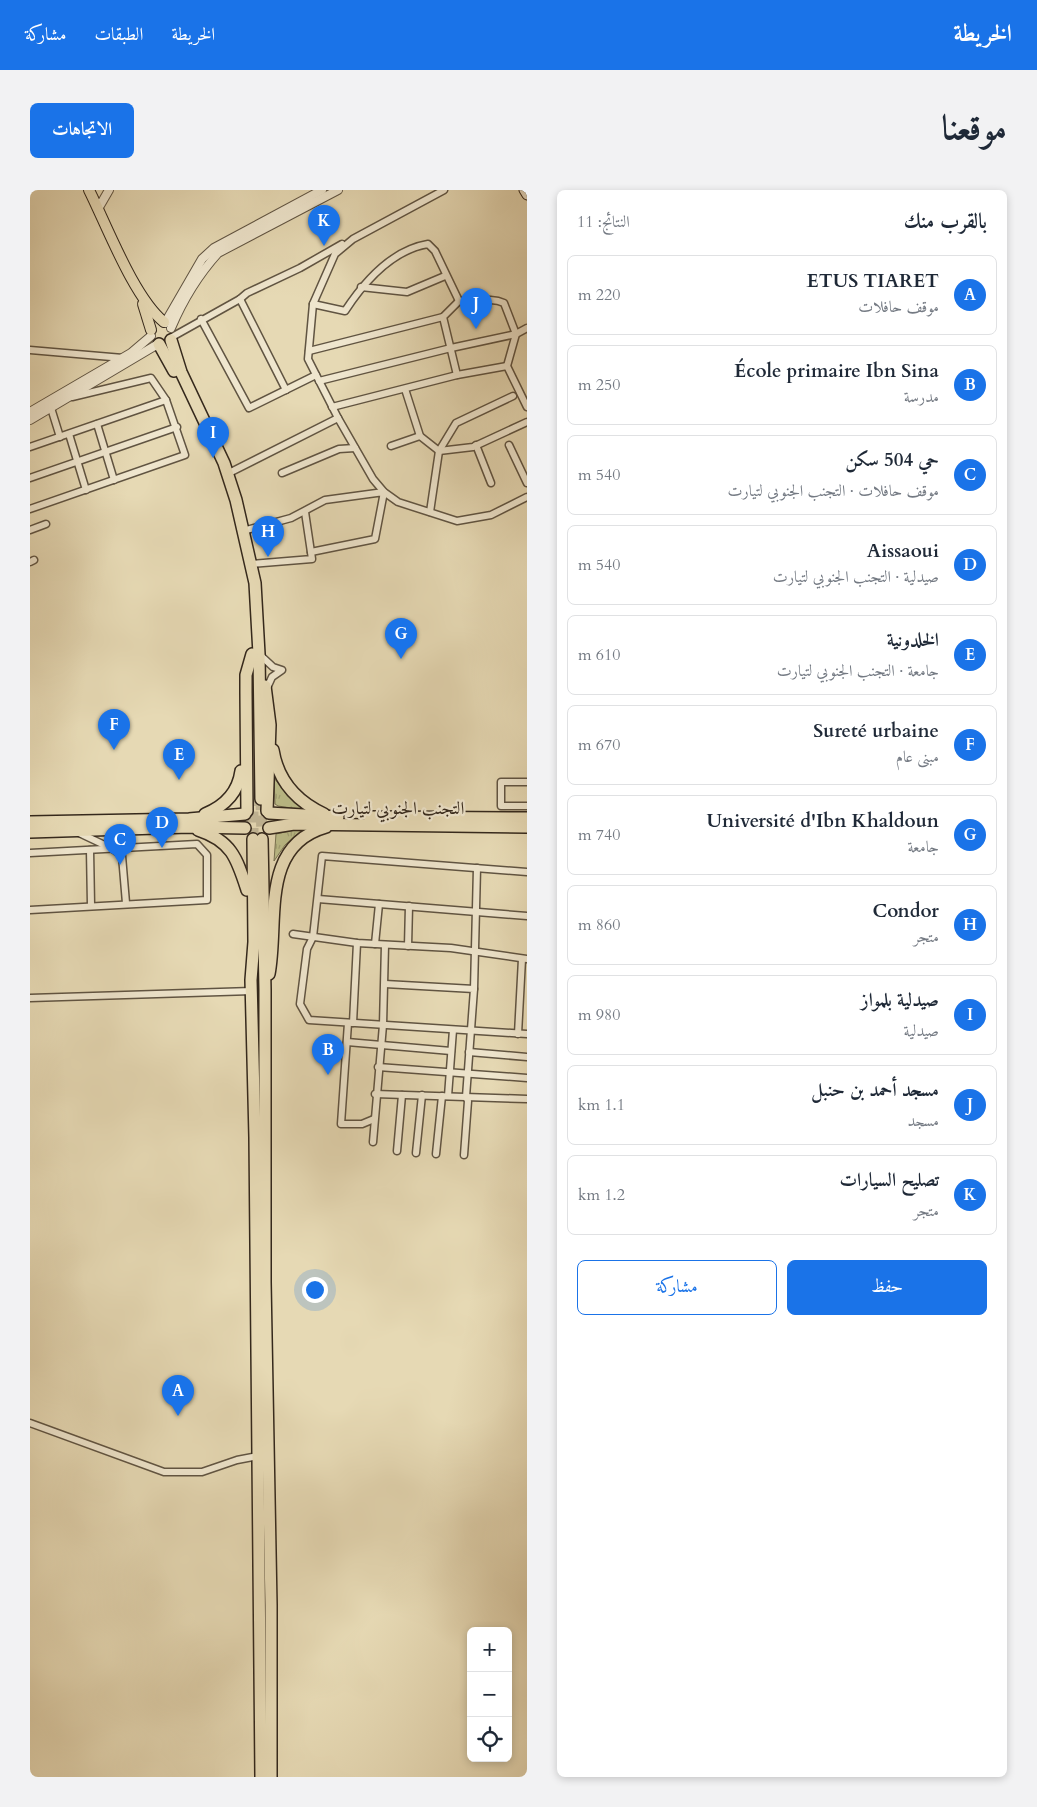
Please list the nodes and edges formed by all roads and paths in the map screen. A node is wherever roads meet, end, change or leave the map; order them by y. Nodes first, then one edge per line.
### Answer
1 (109, 190) edge
2 (322, 190) edge
3 (338, 190) edge
4 (444, 190) edge
5 (524, 190) edge
6 (92, 191) edge
7 (527, 195) edge
8 (98, 209) junction
9 (352, 238) junction
10 (205, 262) junction
11 (445, 276) junction
12 (360, 287) junction
13 (138, 289) junction
14 (240, 299) junction
15 (459, 301) junction
16 (313, 304) junction
17 (443, 317) junction
18 (201, 319) junction
19 (167, 324) junction
20 (527, 328) edge
21 (151, 333) junction
22 (516, 334) junction
23 (172, 338) junction
24 (159, 344) junction
25 (450, 348) junction
26 (30, 350) edge
27 (309, 351) junction
28 (123, 358) junction
29 (507, 366) junction
30 (457, 375) junction
31 (318, 378) junction
32 (405, 388) junction
33 (286, 390) junction
34 (513, 396) dead end
35 (70, 397) junction
36 (166, 400) junction
37 (527, 406) edge
38 (332, 407) junction
39 (51, 408) junction
40 (30, 412) edge
41 (338, 418) junction
42 (30, 420) edge
43 (527, 422) edge
44 (97, 424) junction
45 (177, 427) junction
46 (68, 434) junction
47 (420, 436) junction
48 (60, 437) junction
49 (476, 445) junction
50 (509, 445) dead end
51 (390, 446) dead end
52 (30, 447) edge
53 (355, 448) junction
54 (439, 451) junction
55 (105, 454) junction
56 (78, 462) junction
57 (282, 473) dead end
58 (228, 474) junction
59 (30, 478) edge
60 (114, 480) junction
61 (491, 483) dead end
62 (527, 483) edge
63 (86, 490) junction
64 (384, 492) junction
65 (527, 497) edge
66 (30, 509) edge
67 (305, 512) junction
68 (430, 512) junction
69 (46, 524) dead end
70 (30, 530) edge
71 (243, 531) junction
72 (311, 552) junction
73 (252, 564) junction
74 (256, 654) junction
75 (266, 694) junction
76 (270, 725) junction
77 (245, 727) junction
78 (527, 782) edge
79 (257, 799) tunnel mouth
80 (527, 806) edge
81 (246, 812) junction
82 (268, 812) junction
83 (527, 818) edge
84 (331, 821) junction
85 (30, 822) edge
86 (189, 823) junction
87 (527, 827) edge
88 (127, 829) junction
89 (74, 831) junction
90 (30, 832) edge
91 (257, 832) junction
92 (113, 849) junction
93 (90, 850) junction
94 (30, 854) edge
95 (477, 868) junction
96 (527, 872) edge
97 (248, 890) junction
98 (318, 899) junction
99 (126, 903) junction
100 (379, 904) junction
101 (91, 905) junction
102 (409, 906) junction
103 (30, 910) edge
104 (474, 911) junction
105 (527, 916) edge
106 (293, 934) dead end
107 (313, 937) junction
108 (357, 943) junction
109 (375, 944) junction
110 (386, 944) junction
111 (408, 946) junction
112 (474, 952) junction
113 (525, 959) edge
114 (384, 984) junction
115 (251, 986) junction
116 (474, 989) junction
117 (265, 990) junction
118 (30, 998) edge
119 (350, 1023) junction
120 (383, 1025) junction
121 (453, 1030) junction
122 (470, 1031) junction
123 (518, 1034) junction
124 (527, 1034) edge
125 (347, 1042) junction
126 (380, 1046) junction
127 (452, 1051) junction
128 (469, 1052) junction
129 (527, 1057) edge
130 (378, 1066) junction
131 (450, 1073) junction
132 (468, 1073) junction
133 (527, 1078) edge
134 (375, 1094) junction
135 (402, 1095) junction
136 (422, 1095) junction
137 (445, 1096) junction
138 (466, 1097) junction
139 (527, 1099) edge
140 (374, 1119) junction
141 (373, 1142) dead end
142 (397, 1151) dead end
143 (416, 1153) dead end
144 (436, 1154) dead end
145 (464, 1155) dead end
146 (261, 1309) junction
147 (30, 1423) edge
148 (258, 1456) junction
149 (261, 1777) edge
150 (271, 1777) edge

1 - 8 street
2 - 10 street
3 - 10 street
4 - 9 street
5 - 7 main road
6 - 8 main road
8 - 13 main road
9 - 14 street
9 - 16 street
10 - 19 street
11 - 12 street
11 - 12 street
11 - 15 street
12 - 16 street
13 - 19 main road
13 - 21 main road
14 - 18 street
14 - 33 street
15 - 17 street
15 - 22 street
16 - 27 street
17 - 25 street
17 - 27 street
18 - 23 street
18 - 33 street
19 - 21 street
19 - 23 street
20 - 22 street
21 - 24 street
21 - 28 street
22 - 25 street
22 - 29 street
23 - 24 street
23 - 58 highway
24 - 35 street
24 - 74 highway
25 - 30 street
25 - 31 street
26 - 28 street
27 - 31 street
28 - 40 street
29 - 30 street
29 - 37 street
30 - 32 street
31 - 33 street
31 - 38 street
32 - 38 street
32 - 47 street
34 - 54 street
35 - 36 street
35 - 39 street
36 - 44 street
36 - 45 street
38 - 41 street
39 - 42 street
39 - 48 street
41 - 53 street
41 - 58 street
43 - 49 street
44 - 46 street
44 - 55 street
45 - 55 street
45 - 60 street
46 - 48 street
46 - 56 street
47 - 51 street
47 - 54 street
48 - 52 street
49 - 54 street
49 - 61 street
50 - 62 street
53 - 57 street
53 - 64 street
54 - 68 street
55 - 56 street
55 - 60 street
56 - 59 street
56 - 63 street
58 - 71 highway
60 - 63 street
63 - 66 street
64 - 67 street
64 - 68 street
64 - 72 street
65 - 68 street
67 - 71 street
67 - 72 street
69 - 70 street
71 - 73 highway
72 - 73 street
73 - 74 highway
74 - 75 highway
74 - 75 street
74 - 77 highway
74 - 79 highway
75 - 76 highway
76 - 82 highway
76 - 84 highway
77 - 81 highway
77 - 86 highway
78 - 80 street
81 - 82 highway
81 - 86 highway, التجنب الجنوبي لتيارت
81 - 91 highway
82 - 84 highway, التجنب الجنوبي لتيارت
82 - 91 highway
83 - 84 highway, التجنب الجنوبي لتيارت
84 - 87 highway, التجنب الجنوبي لتيارت
84 - 91 highway, التجنب الجنوبي لتيارت
84 - 117 highway
85 - 86 highway, التجنب الجنوبي لتيارت
86 - 88 highway, التجنب الجنوبي لتيارت
86 - 91 highway, التجنب الجنوبي لتيارت
86 - 97 highway
88 - 89 highway, التجنب الجنوبي لتيارت
88 - 92 street
89 - 90 highway, التجنب الجنوبي لتيارت
89 - 92 street
91 - 97 highway
91 - 115 highway
91 - 117 highway
92 - 93 street
92 - 99 street
92 - 99 street
93 - 94 street
93 - 101 street
95 - 96 street
95 - 98 street
95 - 104 street
97 - 115 highway
98 - 100 street
98 - 107 street
99 - 101 street
100 - 102 street
100 - 109 street
101 - 103 street
102 - 104 street
102 - 111 street
104 - 105 street
104 - 112 street
106 - 107 street
107 - 108 street
107 - 119 street
108 - 109 street
108 - 119 street
109 - 110 street
110 - 111 street
110 - 114 street
111 - 112 street
112 - 113 street
112 - 116 street
113 - 123 street
114 - 116 street
114 - 120 street
115 - 118 street
115 - 146 highway
116 - 122 street
117 - 146 highway
119 - 120 street
119 - 125 street
120 - 121 street
120 - 126 street
121 - 122 street
121 - 127 street
122 - 123 street
122 - 128 street
123 - 124 street
125 - 126 street
125 - 140 street
126 - 127 street
126 - 130 street
127 - 131 street
128 - 129 street
128 - 132 street
130 - 131 street
130 - 134 street
131 - 132 street
131 - 137 street
132 - 133 street
132 - 138 street
134 - 135 street
134 - 140 street
135 - 136 street
135 - 142 street
136 - 137 street
136 - 143 street
137 - 138 street
137 - 144 street
138 - 139 street
138 - 145 street
140 - 141 street
146 - 148 highway
146 - 150 highway
147 - 148 street
148 - 149 highway

